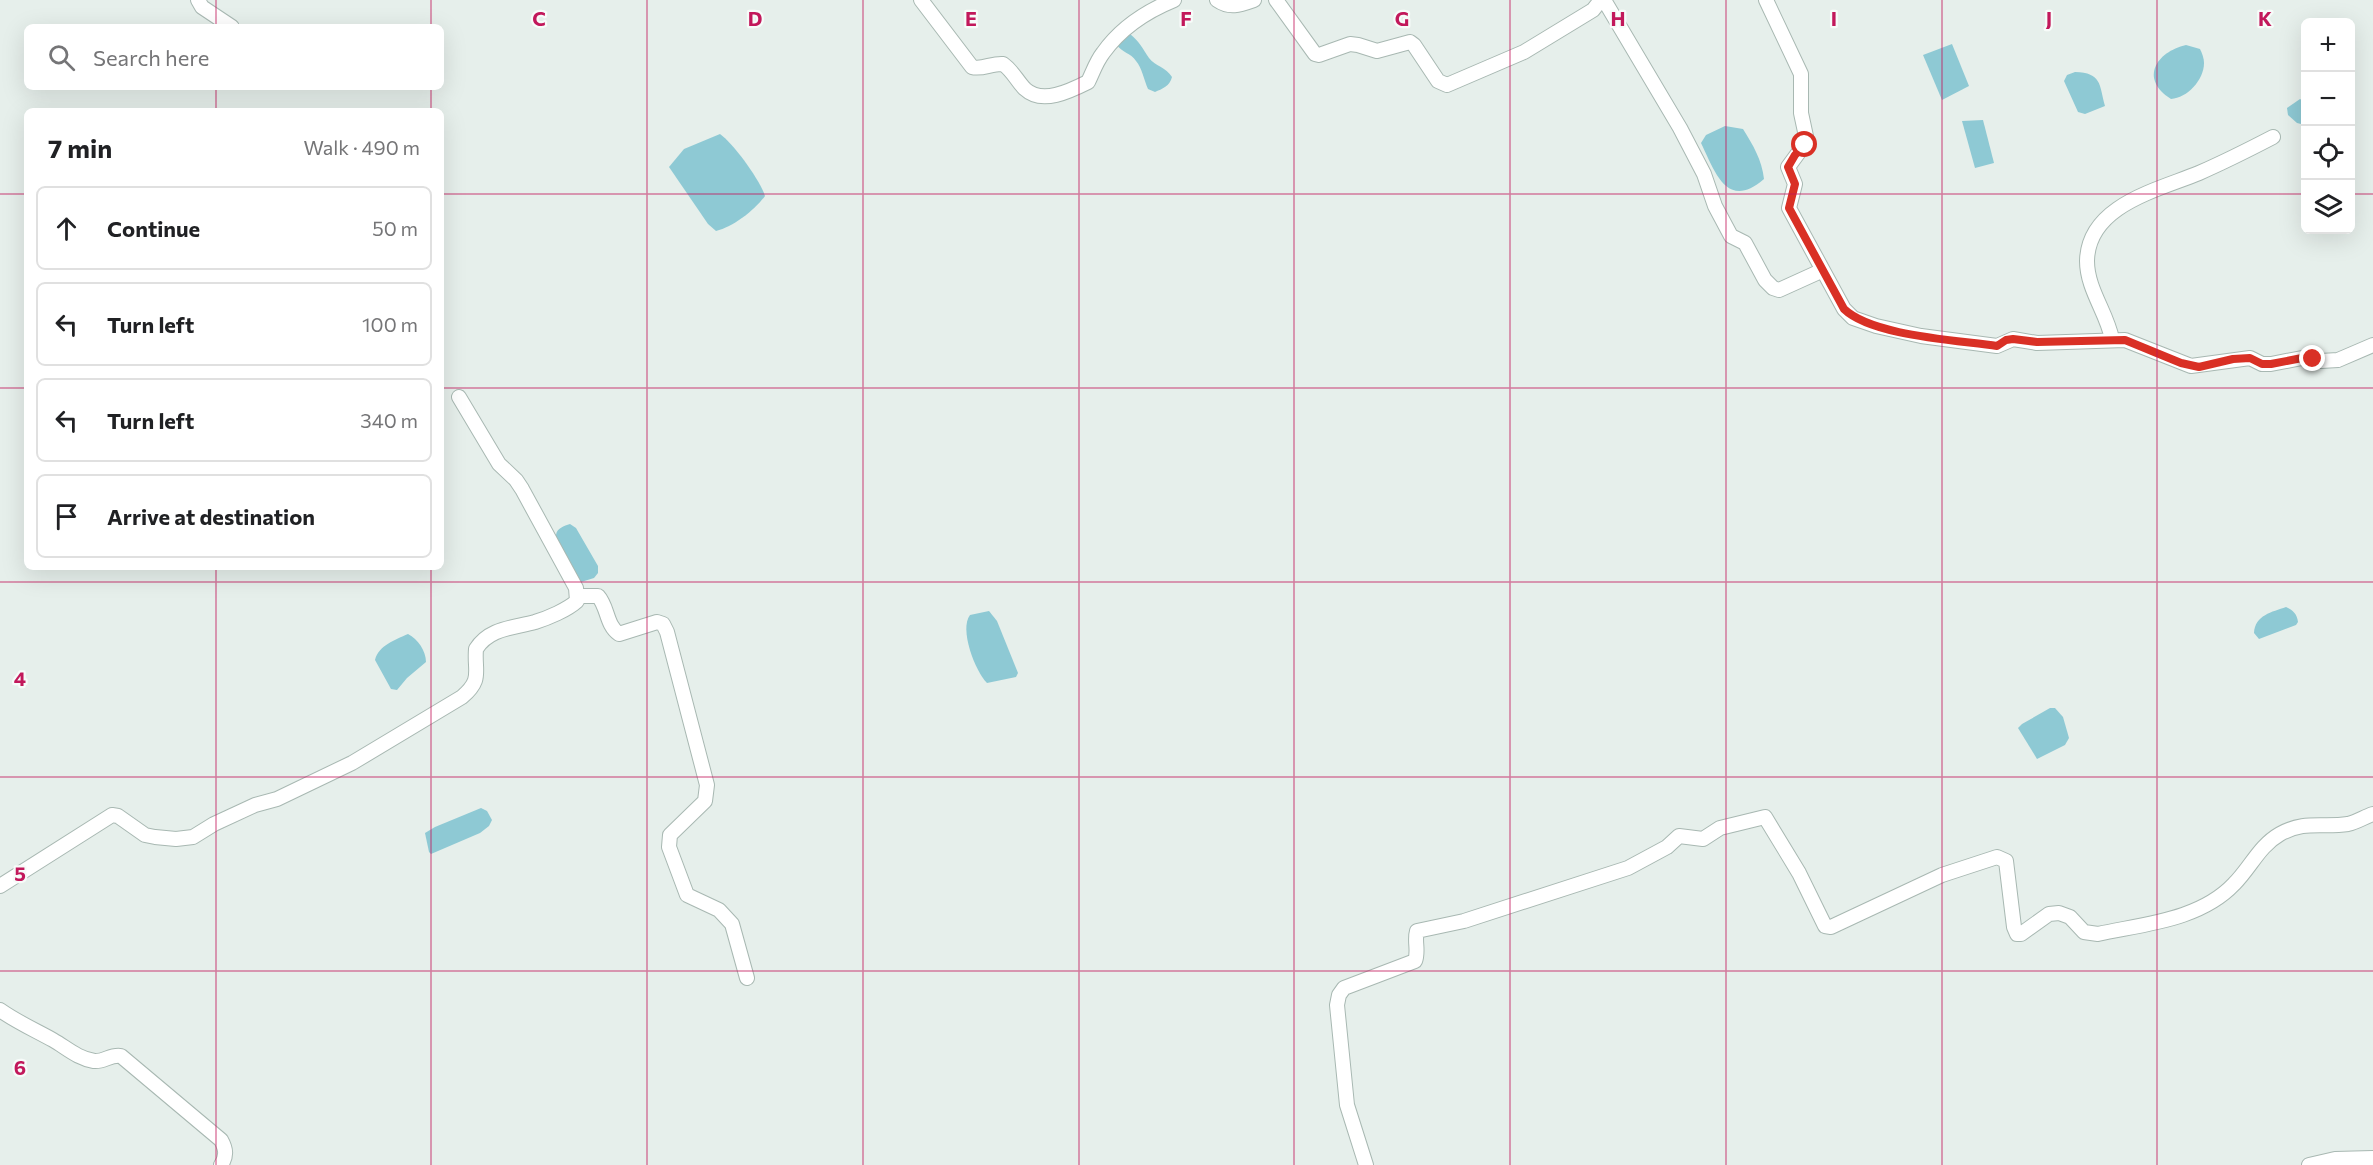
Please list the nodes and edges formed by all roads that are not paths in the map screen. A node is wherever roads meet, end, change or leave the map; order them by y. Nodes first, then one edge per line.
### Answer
1 (198, 0) edge
2 (921, 0) edge
3 (1174, 0) edge
4 (1217, 0) edge
5 (1254, 0) edge
6 (1276, 0) edge
7 (1602, 0) edge
8 (1766, 0) edge
9 (227, 24) edge
10 (2273, 137) dead end
11 (1821, 271) junction
12 (2112, 339) junction
13 (2373, 345) edge
14 (459, 397) dead end
15 (578, 596) junction
16 (2373, 813) edge
17 (0, 886) edge
18 (747, 978) dead end
19 (0, 1010) edge
20 (2373, 1158) edge
21 (221, 1165) edge
22 (1366, 1165) edge
23 (2309, 1165) edge

1 - 9 street
2 - 3 street
4 - 5 street
6 - 7 street
7 - 11 street
8 - 11 street
10 - 12 street
11 - 12 street
12 - 13 street
14 - 15 street
15 - 17 street
15 - 18 street
16 - 22 street
19 - 21 street
20 - 23 street

